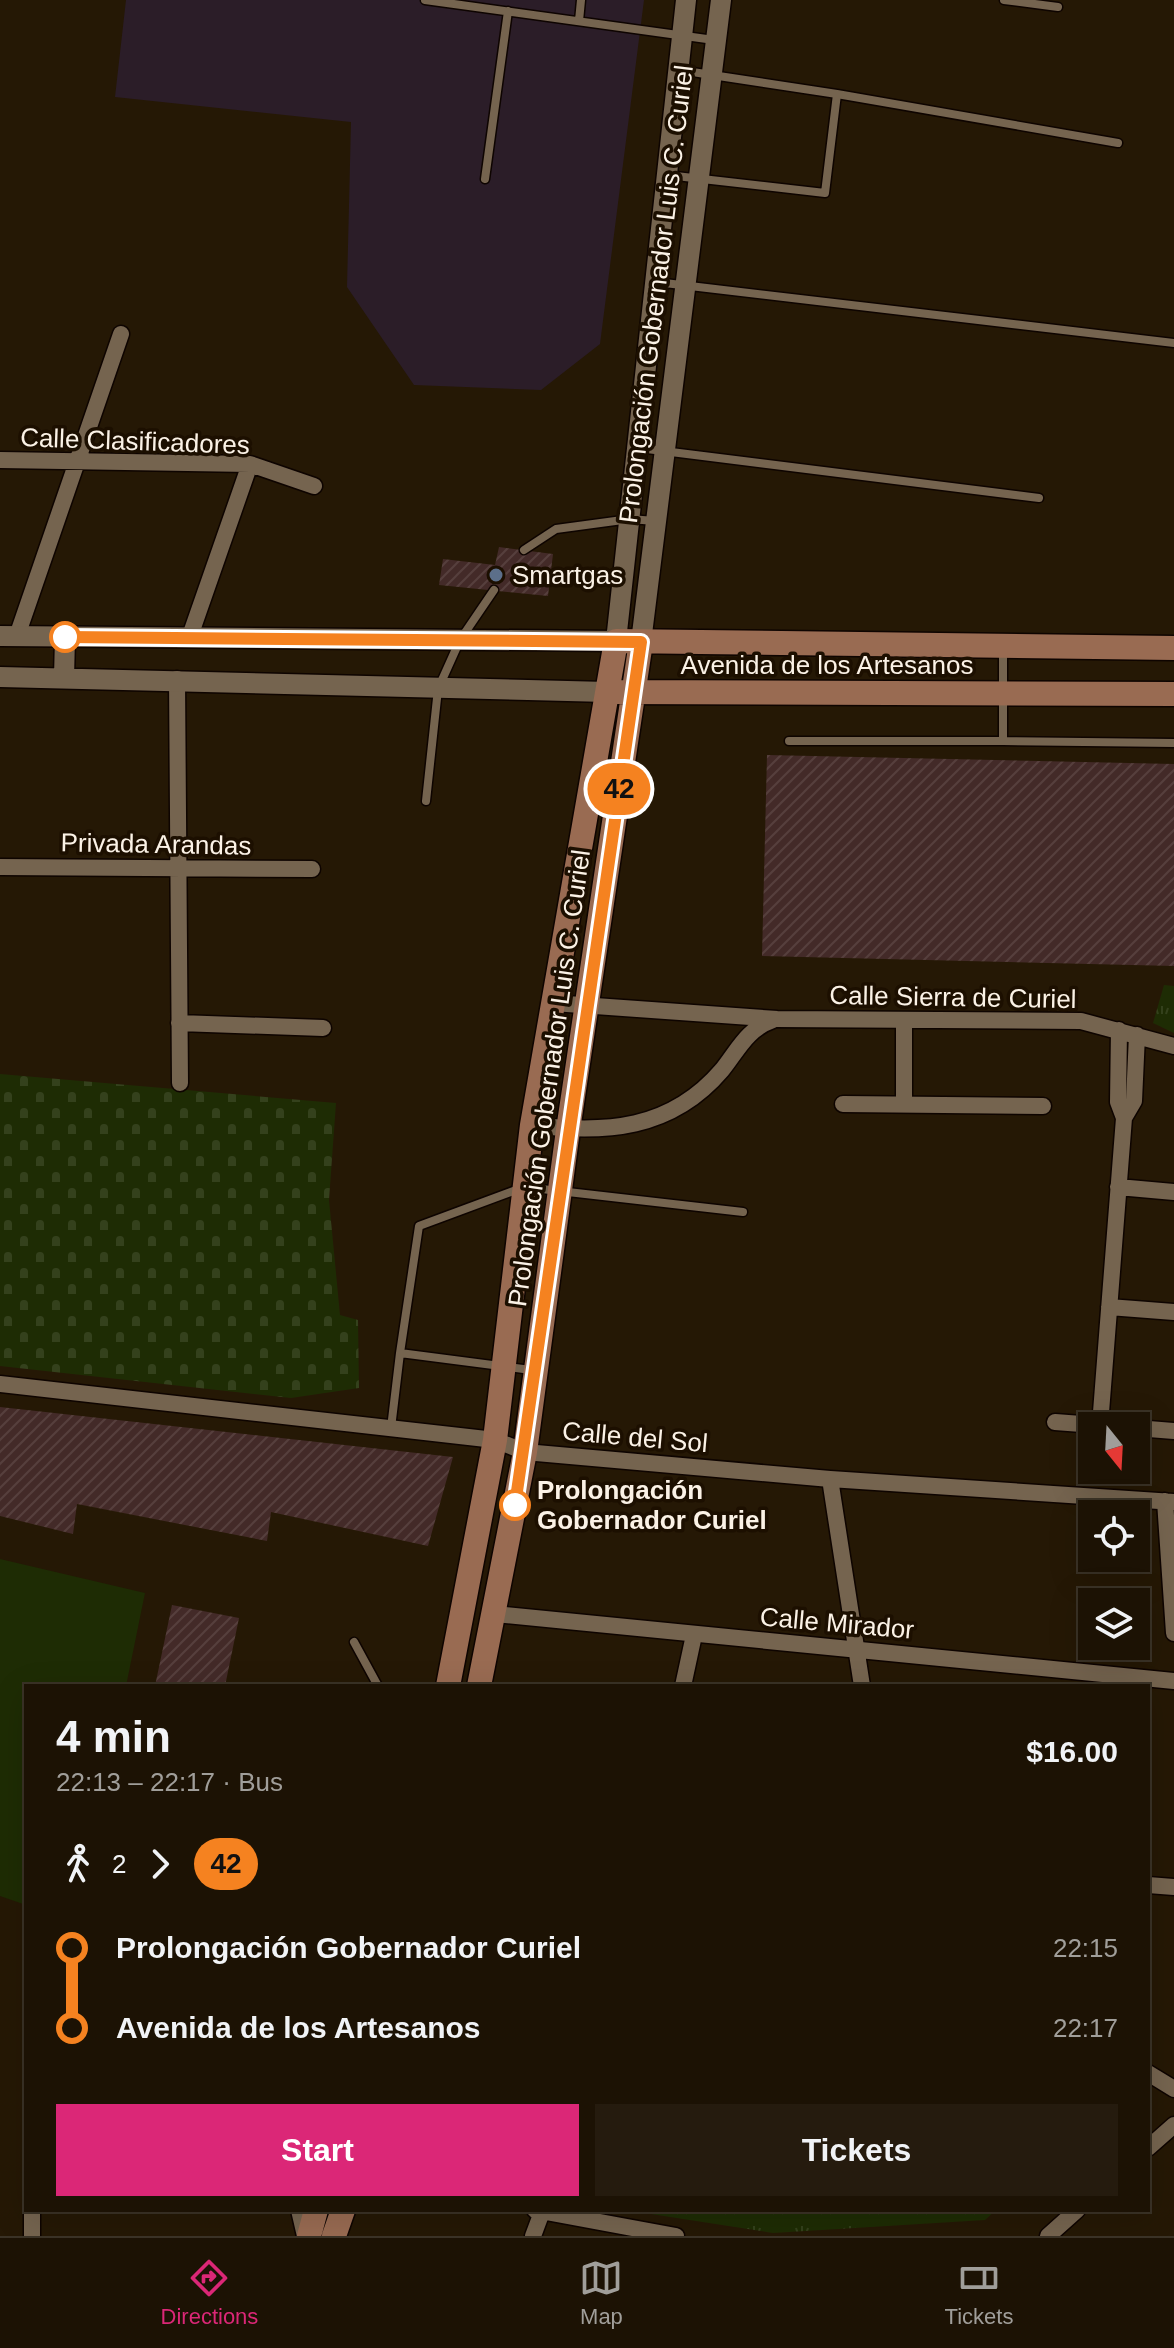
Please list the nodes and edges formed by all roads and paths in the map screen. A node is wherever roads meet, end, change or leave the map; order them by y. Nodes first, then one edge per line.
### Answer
1 (425, 0) edge
2 (581, 0) edge
3 (686, 0) edge
4 (721, 0) edge
5 (1004, 0) edge
6 (1058, 7) dead end
7 (508, 11) junction
8 (579, 21) junction
9 (681, 36) junction
10 (716, 40) junction
11 (678, 70) junction
12 (712, 76) junction
13 (837, 94) junction
14 (1118, 143) dead end
15 (667, 175) junction
16 (700, 178) junction
17 (485, 179) dead end
18 (655, 282) junction
19 (686, 284) junction
20 (121, 334) dead end
21 (1174, 343) edge
22 (638, 448) junction
23 (665, 452) junction
24 (0, 460) edge
25 (77, 462) junction
26 (250, 464) junction
27 (314, 486) dead end
28 (1039, 498) dead end
29 (630, 519) junction
30 (656, 521) junction
31 (524, 550) dead end
32 (494, 590) dead end
33 (8, 636) edge
34 (65, 637) junction
35 (189, 639) junction
36 (460, 640) junction
37 (628, 642) junction
38 (1003, 647) junction
39 (1174, 648) edge
40 (0, 677) edge
41 (64, 678) junction
42 (177, 679) junction
43 (438, 689) junction
44 (607, 692) junction
45 (633, 693) junction
46 (1002, 693) junction
47 (1174, 694) edge
48 (789, 741) dead end
49 (1003, 741) junction
50 (1174, 743) edge
51 (426, 801) dead end
52 (0, 867) edge
53 (179, 868) junction
54 (312, 869) dead end
55 (553, 1003) junction
56 (588, 1005) junction
57 (777, 1019) junction
58 (904, 1020) junction
59 (179, 1023) junction
60 (323, 1028) dead end
61 (1119, 1030) junction
62 (1137, 1035) junction
63 (1174, 1046) edge
64 (180, 1083) dead end
65 (843, 1104) dead end
66 (904, 1104) junction
67 (1043, 1106) dead end
68 (1124, 1118) junction
69 (532, 1125) junction
70 (568, 1130) junction
71 (524, 1187) junction
72 (1118, 1187) junction
73 (560, 1191) junction
74 (1174, 1192) edge
75 (743, 1212) dead end
76 (1109, 1307) junction
77 (1174, 1312) edge
78 (400, 1353) junction
79 (503, 1367) junction
80 (536, 1371) junction
81 (0, 1384) edge
82 (1101, 1412) edge
83 (1055, 1422) dead end
84 (1078, 1424) edge
85 (391, 1428) junction
86 (1150, 1429) edge
87 (1174, 1431) edge
88 (495, 1440) junction
89 (525, 1452) junction
90 (830, 1479) junction
91 (1169, 1501) edge
92 (495, 1614) junction
93 (1174, 1633) edge
94 (694, 1635) junction
95 (354, 1642) dead end
96 (856, 1648) junction
97 (1174, 1681) edge
98 (377, 1684) edge
99 (448, 1684) edge
100 (479, 1684) edge
101 (683, 1684) edge
102 (862, 1684) edge
103 (1150, 1885) edge
104 (1174, 1887) edge
105 (1150, 2074) edge
106 (1174, 2089) edge
107 (1174, 2125) edge
108 (1150, 2146) edge
109 (32, 2212) edge
110 (300, 2212) edge
111 (315, 2212) edge
112 (342, 2212) edge
113 (538, 2212) edge
114 (544, 2212) edge
115 (1075, 2212) edge
116 (32, 2236) edge
117 (307, 2236) edge
118 (334, 2236) edge
119 (533, 2236) edge
120 (676, 2236) edge
121 (1048, 2236) edge

1 - 7 lane
2 - 8 lane
3 - 9 street, Prolongación Gobernador Luis C. Curiel
4 - 10 street, Prolongación Gobernador Luis C. Curiel
5 - 6 lane
7 - 8 lane
7 - 17 lane
8 - 9 lane
9 - 10 lane
9 - 11 street, Prolongación Gobernador Luis C. Curiel
10 - 12 street, Prolongación Gobernador Luis C. Curiel
11 - 12 lane
11 - 15 street, Prolongación Gobernador Luis C. Curiel
12 - 13 lane
12 - 16 street, Prolongación Gobernador Luis C. Curiel
13 - 14 lane
13 - 16 lane
15 - 16 lane
15 - 18 street, Prolongación Gobernador Luis C. Curiel
16 - 19 street, Prolongación Gobernador Luis C. Curiel
18 - 19 lane
18 - 22 street, Prolongación Gobernador Luis C. Curiel
19 - 21 lane
19 - 23 street, Prolongación Gobernador Luis C. Curiel
20 - 25 street
22 - 23 lane
22 - 29 street, Prolongación Gobernador Luis C. Curiel
23 - 28 lane
23 - 30 street, Prolongación Gobernador Luis C. Curiel
24 - 25 street, Calle Clasificadores
25 - 26 street, Calle Clasificadores
25 - 33 street
26 - 27 street, Calle Clasificadores
26 - 35 street
29 - 30 lane
29 - 31 lane
29 - 37 street, Prolongación Gobernador Luis C. Curiel
30 - 37 street, Prolongación Gobernador Luis C. Curiel
32 - 36 lane
33 - 34 street, Avenida de los Artesanos
34 - 35 street, Avenida de los Artesanos
34 - 41 street
35 - 36 street, Avenida de los Artesanos
36 - 37 street, Avenida de los Artesanos
36 - 43 lane
37 - 38 main road, Avenida de los Artesanos
37 - 44 main road, Prolongación Gobernador Luis C. Curiel
37 - 45 main road, Prolongación Gobernador Luis C. Curiel
38 - 39 main road, Avenida de los Artesanos
38 - 46 lane
40 - 41 street, Avenida de los Artesanos
41 - 42 street, Avenida de los Artesanos
42 - 43 street, Avenida de los Artesanos
42 - 53 street
43 - 44 street, Avenida de los Artesanos
43 - 51 lane
44 - 45 main road, Avenida de los Artesanos
44 - 55 main road, Prolongación Gobernador Luis C. Curiel
45 - 46 main road, Avenida de los Artesanos
45 - 56 main road, Prolongación Gobernador Luis C. Curiel
46 - 47 main road, Avenida de los Artesanos
46 - 49 lane
48 - 49 lane
49 - 50 lane
52 - 53 street, Privada Arandas
53 - 54 street, Privada Arandas
53 - 59 street
55 - 56 street, Calle Sierra de Curiel
55 - 69 main road, Prolongación Gobernador Luis C. Curiel
56 - 57 street, Calle Sierra de Curiel
56 - 70 main road, Prolongación Gobernador Luis C. Curiel
57 - 58 street, Calle Sierra de Curiel
57 - 70 street
58 - 61 street, Calle Sierra de Curiel
58 - 66 street
59 - 60 street
59 - 64 street
61 - 62 street, Calle Sierra de Curiel
61 - 68 street
62 - 63 street, Calle Sierra de Curiel
62 - 68 street
65 - 66 street
66 - 67 street
68 - 72 street
69 - 70 street
69 - 71 main road, Prolongación Gobernador Luis C. Curiel
70 - 73 main road, Prolongación Gobernador Luis C. Curiel
71 - 73 lane
71 - 78 lane
71 - 79 main road, Prolongación Gobernador Luis C. Curiel
72 - 74 street
72 - 76 street
73 - 75 lane
73 - 80 main road, Prolongación Gobernador Luis C. Curiel
76 - 77 street
76 - 82 street
78 - 79 lane
78 - 85 lane
79 - 80 lane
79 - 88 main road, Prolongación Gobernador Luis C. Curiel
80 - 89 main road, Prolongación Gobernador Luis C. Curiel
81 - 85 street, Calle del Sol
83 - 84 street
85 - 88 street, Calle del Sol
86 - 87 street
88 - 89 street, Calle del Sol
88 - 99 main road, Prolongación Gobernador Luis C. Curiel
89 - 90 street, Calle del Sol
89 - 92 main road, Prolongación Gobernador Luis C. Curiel
90 - 91 street, Calle del Sol
90 - 96 street
91 - 93 street
92 - 94 street, Calle Mirador
92 - 100 main road, Prolongación Gobernador Luis C. Curiel
94 - 96 street, Calle Mirador
94 - 101 street
95 - 98 lane
96 - 97 street, Calle Mirador
96 - 102 street
103 - 104 street
105 - 106 street
107 - 108 street
109 - 116 street
110 - 117 street
111 - 117 main road
112 - 118 main road
113 - 119 street
114 - 120 street
115 - 121 street

